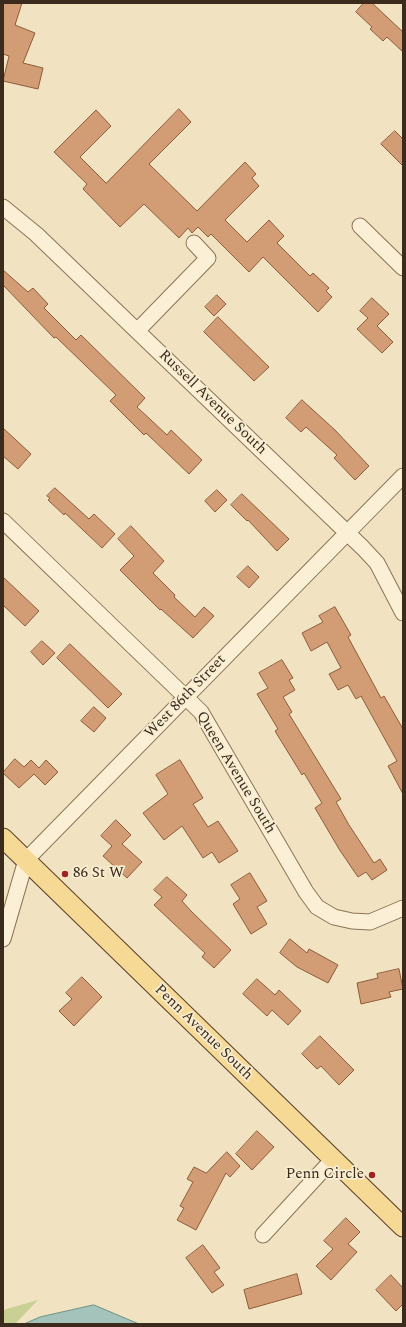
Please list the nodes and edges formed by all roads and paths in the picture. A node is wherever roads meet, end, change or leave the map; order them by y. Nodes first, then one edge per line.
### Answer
1 (3, 206) edge
2 (360, 226) dead end
3 (194, 243) dead end
4 (403, 268) edge
5 (137, 331) junction
6 (403, 476) edge
7 (3, 521) edge
8 (347, 533) junction
9 (403, 613) edge
10 (185, 698) junction
11 (3, 838) edge
12 (26, 860) junction
13 (403, 908) edge
14 (3, 939) edge
15 (333, 1159) junction
16 (403, 1227) edge
17 (263, 1235) dead end

1 - 5 street, Russell Avenue South
2 - 4 street
3 - 5 street
5 - 8 street, Russell Avenue South
6 - 8 street, West 86th Street
7 - 10 street, Queen Avenue South
8 - 9 street, Russell Avenue South
8 - 10 street, West 86th Street
10 - 12 street, West 86th Street
10 - 13 street, Queen Avenue South
11 - 12 main road, Penn Avenue South
12 - 14 street, West 86th Street
12 - 15 main road, Penn Avenue South
15 - 16 main road, Penn Avenue South
15 - 17 street

